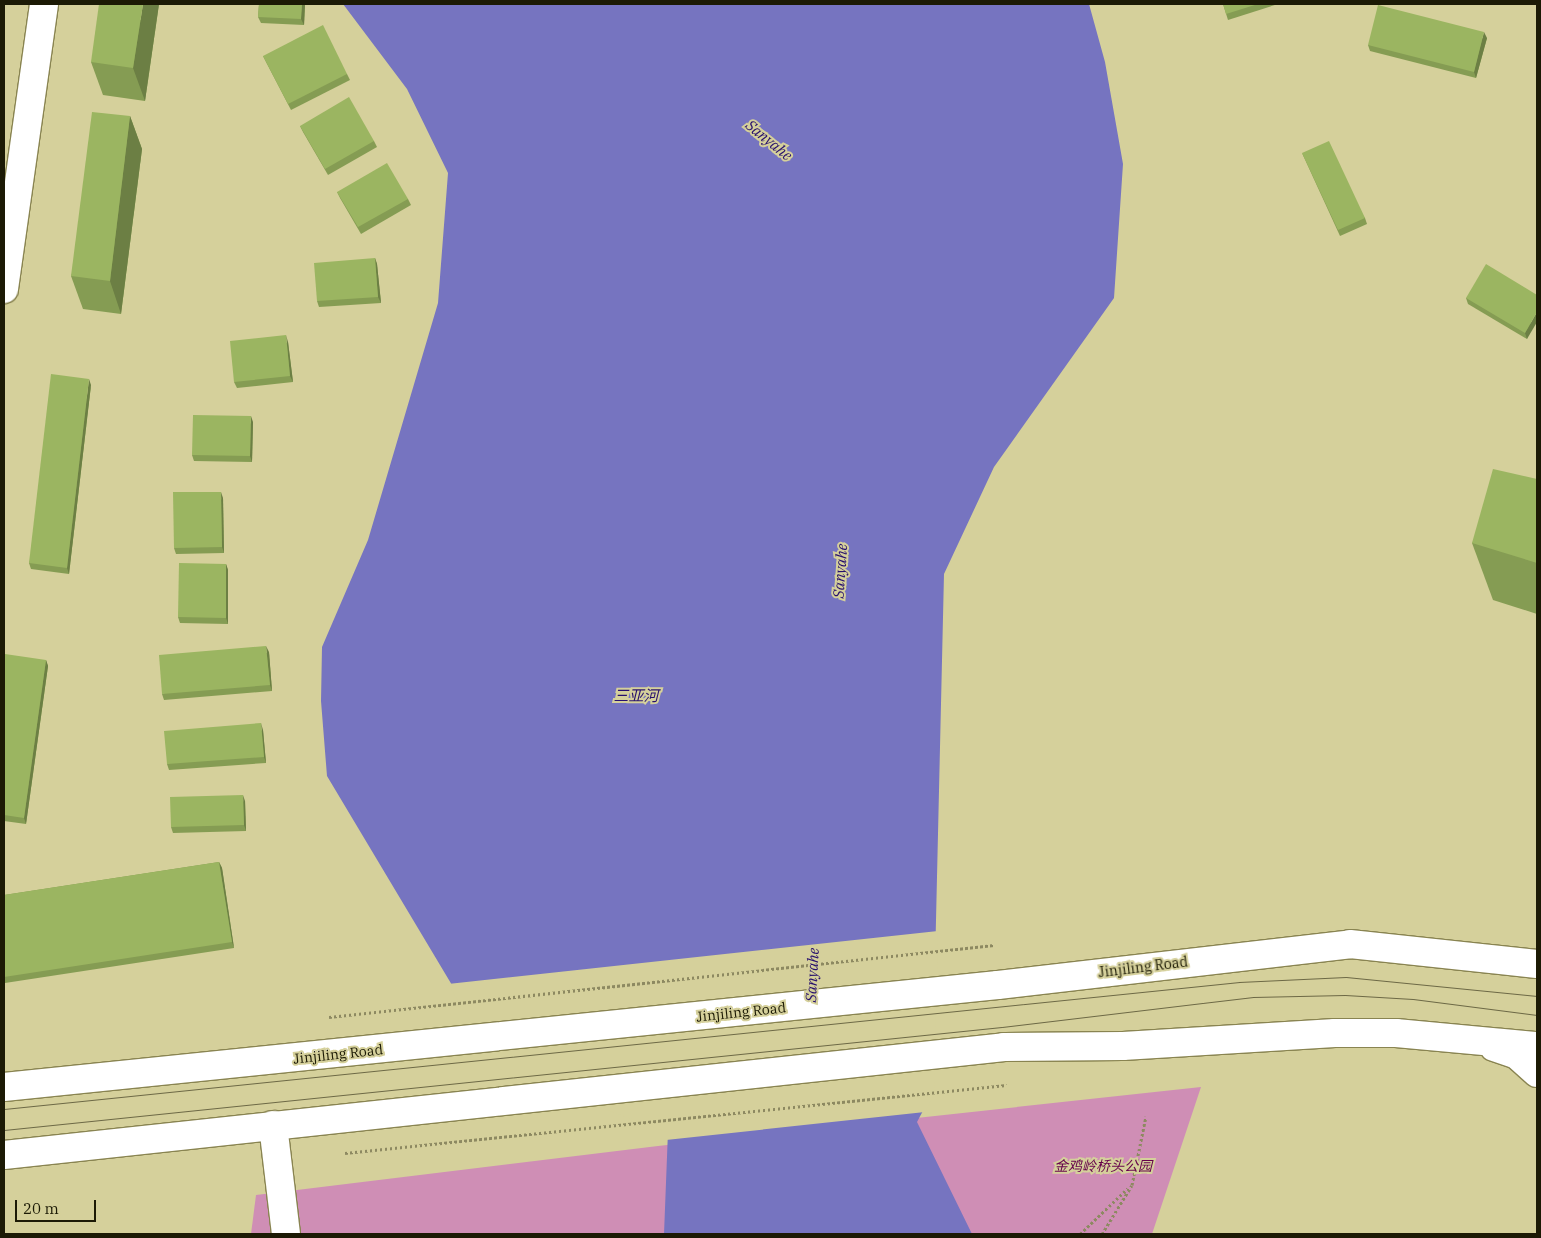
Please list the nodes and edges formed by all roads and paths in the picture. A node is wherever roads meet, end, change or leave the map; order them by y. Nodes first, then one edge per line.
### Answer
1 (44, 4) edge
2 (4, 289) edge
3 (994, 945) dead end
4 (1537, 964) edge
5 (329, 1017) dead end
6 (1469, 1038) junction
7 (1537, 1046) edge
8 (1537, 1073) edge
9 (1007, 1085) dead end
10 (4, 1087) edge
11 (1146, 1116) dead end
12 (273, 1125) junction
13 (345, 1153) dead end
14 (4, 1155) edge
15 (1132, 1184) junction
16 (286, 1234) edge
17 (1080, 1234) edge
18 (1102, 1234) edge

1 - 2 main road
3 - 5 path
4 - 10 main road, Jinjiling Road
6 - 7 main road
6 - 8 main road
6 - 12 main road
9 - 13 path
11 - 15 path
12 - 14 main road
12 - 16 main road
15 - 17 path
15 - 18 path

